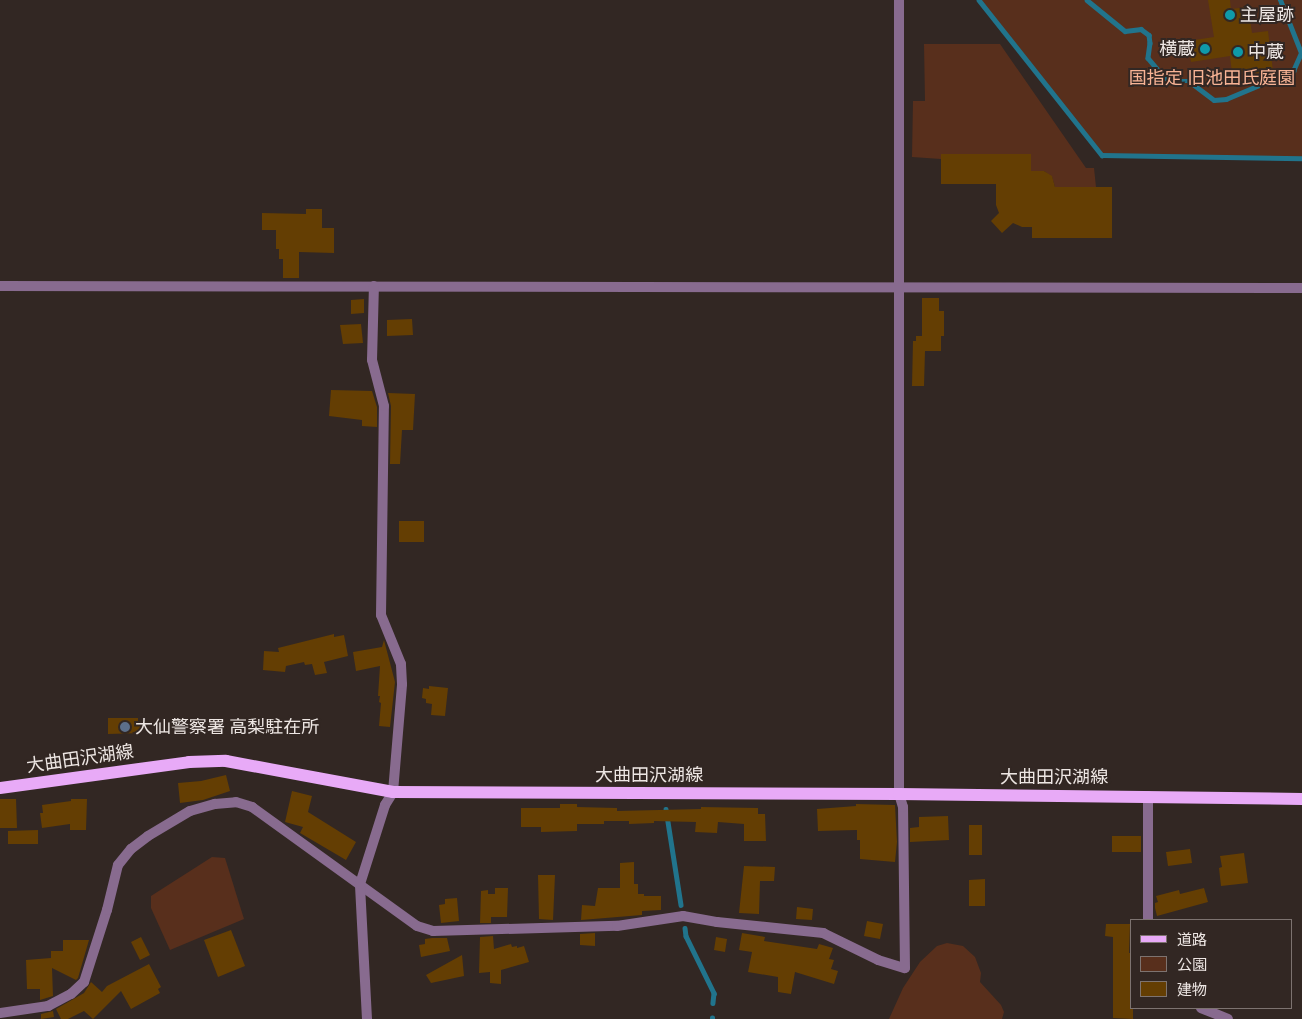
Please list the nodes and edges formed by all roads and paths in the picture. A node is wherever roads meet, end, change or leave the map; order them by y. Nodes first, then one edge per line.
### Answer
1 (899, 0) edge
2 (0, 286) edge
3 (374, 286) junction
4 (900, 286) junction
5 (1302, 288) edge
6 (0, 788) edge
7 (393, 792) junction
8 (899, 794) junction
9 (1148, 796) junction
10 (1302, 799) edge
11 (360, 884) junction
12 (1148, 919) edge
13 (1203, 1009) edge
14 (0, 1013) edge
15 (366, 1019) edge
16 (1228, 1019) edge

1 - 4 street
2 - 3 street
3 - 4 street
3 - 7 street
4 - 5 street
4 - 8 street
6 - 7 main road, 大曲田沢湖線
7 - 8 main road, 大曲田沢湖線
7 - 11 street
8 - 9 main road, 大曲田沢湖線
8 - 11 street
9 - 10 main road, 大曲田沢湖線
9 - 12 street
11 - 14 street
11 - 15 street
13 - 16 street

